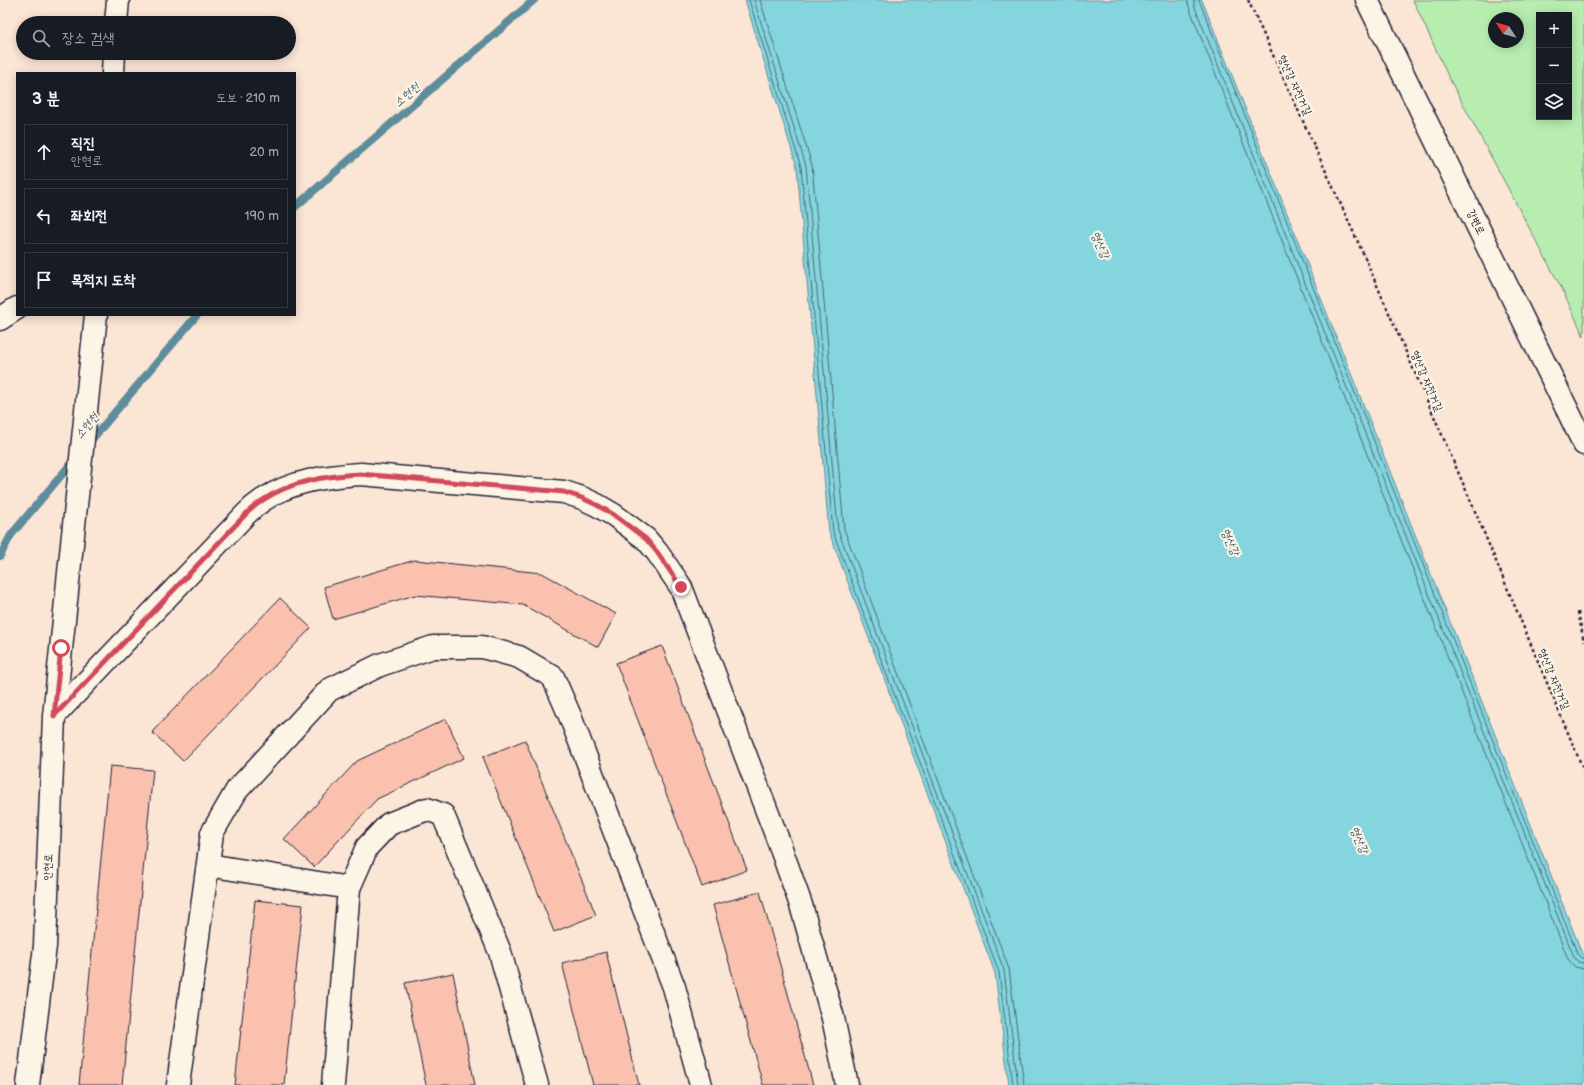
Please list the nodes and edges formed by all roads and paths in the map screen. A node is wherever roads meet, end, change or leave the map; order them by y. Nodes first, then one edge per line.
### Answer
1 (118, 0) edge
2 (1248, 0) edge
3 (1367, 0) edge
4 (117, 16) edge
5 (114, 60) edge
6 (113, 72) edge
7 (16, 309) edge
8 (96, 316) edge
9 (0, 319) edge
10 (1584, 444) edge
11 (1578, 612) dead end
12 (1584, 642) edge
13 (54, 716) junction
14 (1584, 771) edge
15 (208, 865) junction
16 (349, 888) junction
17 (28, 1085) edge
18 (178, 1085) edge
19 (332, 1085) edge
20 (537, 1085) edge
21 (701, 1085) edge
22 (847, 1085) edge

1 - 4 street
2 - 14 path, 형산강 자전거길
3 - 10 street, 강변로
5 - 6 street
7 - 9 street
8 - 13 street, 안현로
11 - 12 path
13 - 17 street, 안현로
13 - 22 street
15 - 16 street
15 - 18 street
15 - 21 street
16 - 19 street
16 - 20 street

